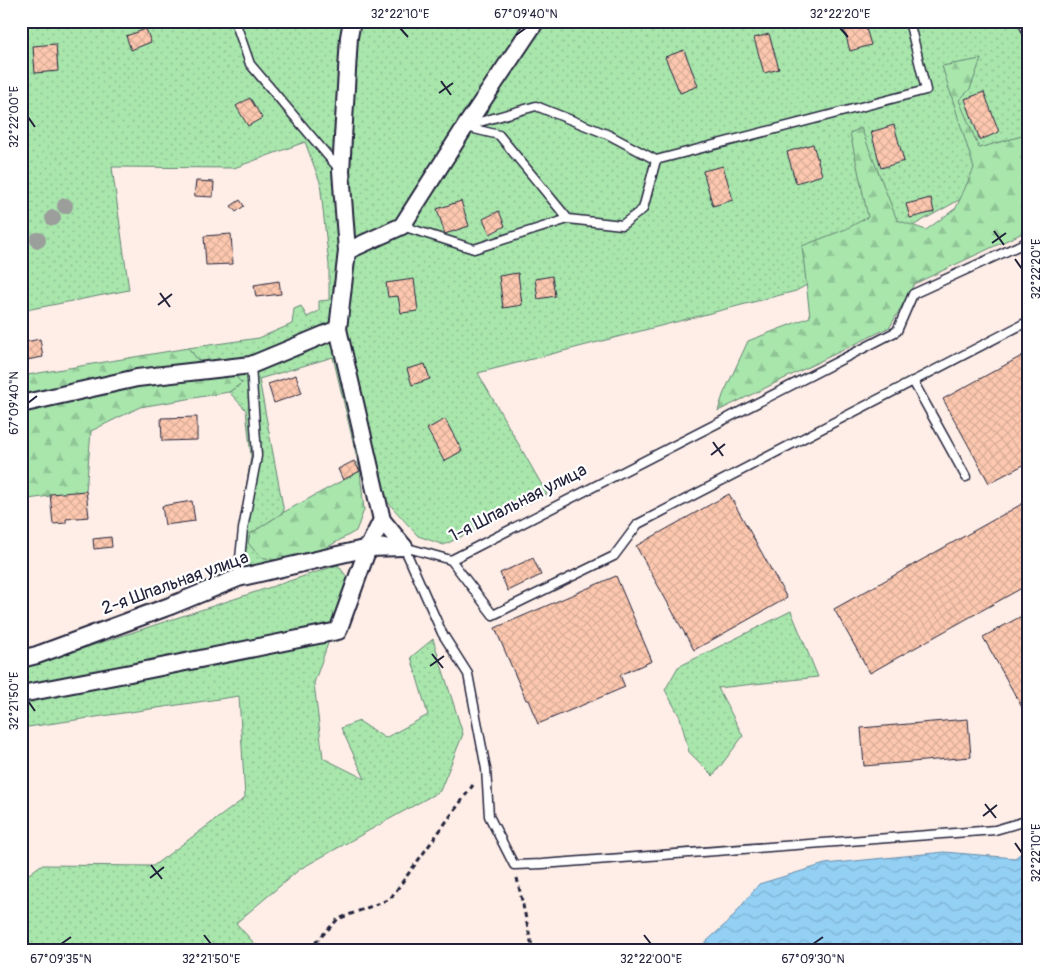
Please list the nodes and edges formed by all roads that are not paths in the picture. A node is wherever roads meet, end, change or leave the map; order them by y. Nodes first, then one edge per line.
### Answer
1 (235, 21) edge
2 (352, 21) edge
3 (536, 21) edge
4 (909, 21) edge
5 (1022, 21) edge
6 (1029, 36) edge
7 (465, 127) junction
8 (656, 160) junction
9 (341, 171) junction
10 (568, 219) junction
11 (402, 226) junction
12 (1029, 240) edge
13 (347, 251) junction
14 (1029, 321) edge
15 (338, 329) junction
16 (251, 365) junction
17 (913, 381) junction
18 (21, 404) edge
19 (966, 478) dead end
20 (382, 520) junction
21 (404, 547) junction
22 (368, 548) junction
23 (451, 560) junction
24 (238, 578) junction
25 (21, 659) edge
26 (21, 694) edge
27 (1029, 820) edge

1 - 9 lane
2 - 9 street
3 - 7 street
4 - 8 lane
5 - 6 lane
7 - 8 lane
7 - 10 lane
7 - 11 street
8 - 10 lane
9 - 13 street
10 - 11 lane
11 - 13 street
12 - 23 lane, 1-я Шпальная улица
13 - 15 street
14 - 17 lane
15 - 16 street
15 - 20 street
16 - 18 street
16 - 24 lane
17 - 19 lane
17 - 23 lane
20 - 21 street
20 - 22 street
21 - 22 street, 2-я Шпальная улица
21 - 23 lane, 1-я Шпальная улица
21 - 27 lane
22 - 24 street, 2-я Шпальная улица
22 - 26 street
24 - 25 street, 2-я Шпальная улица

